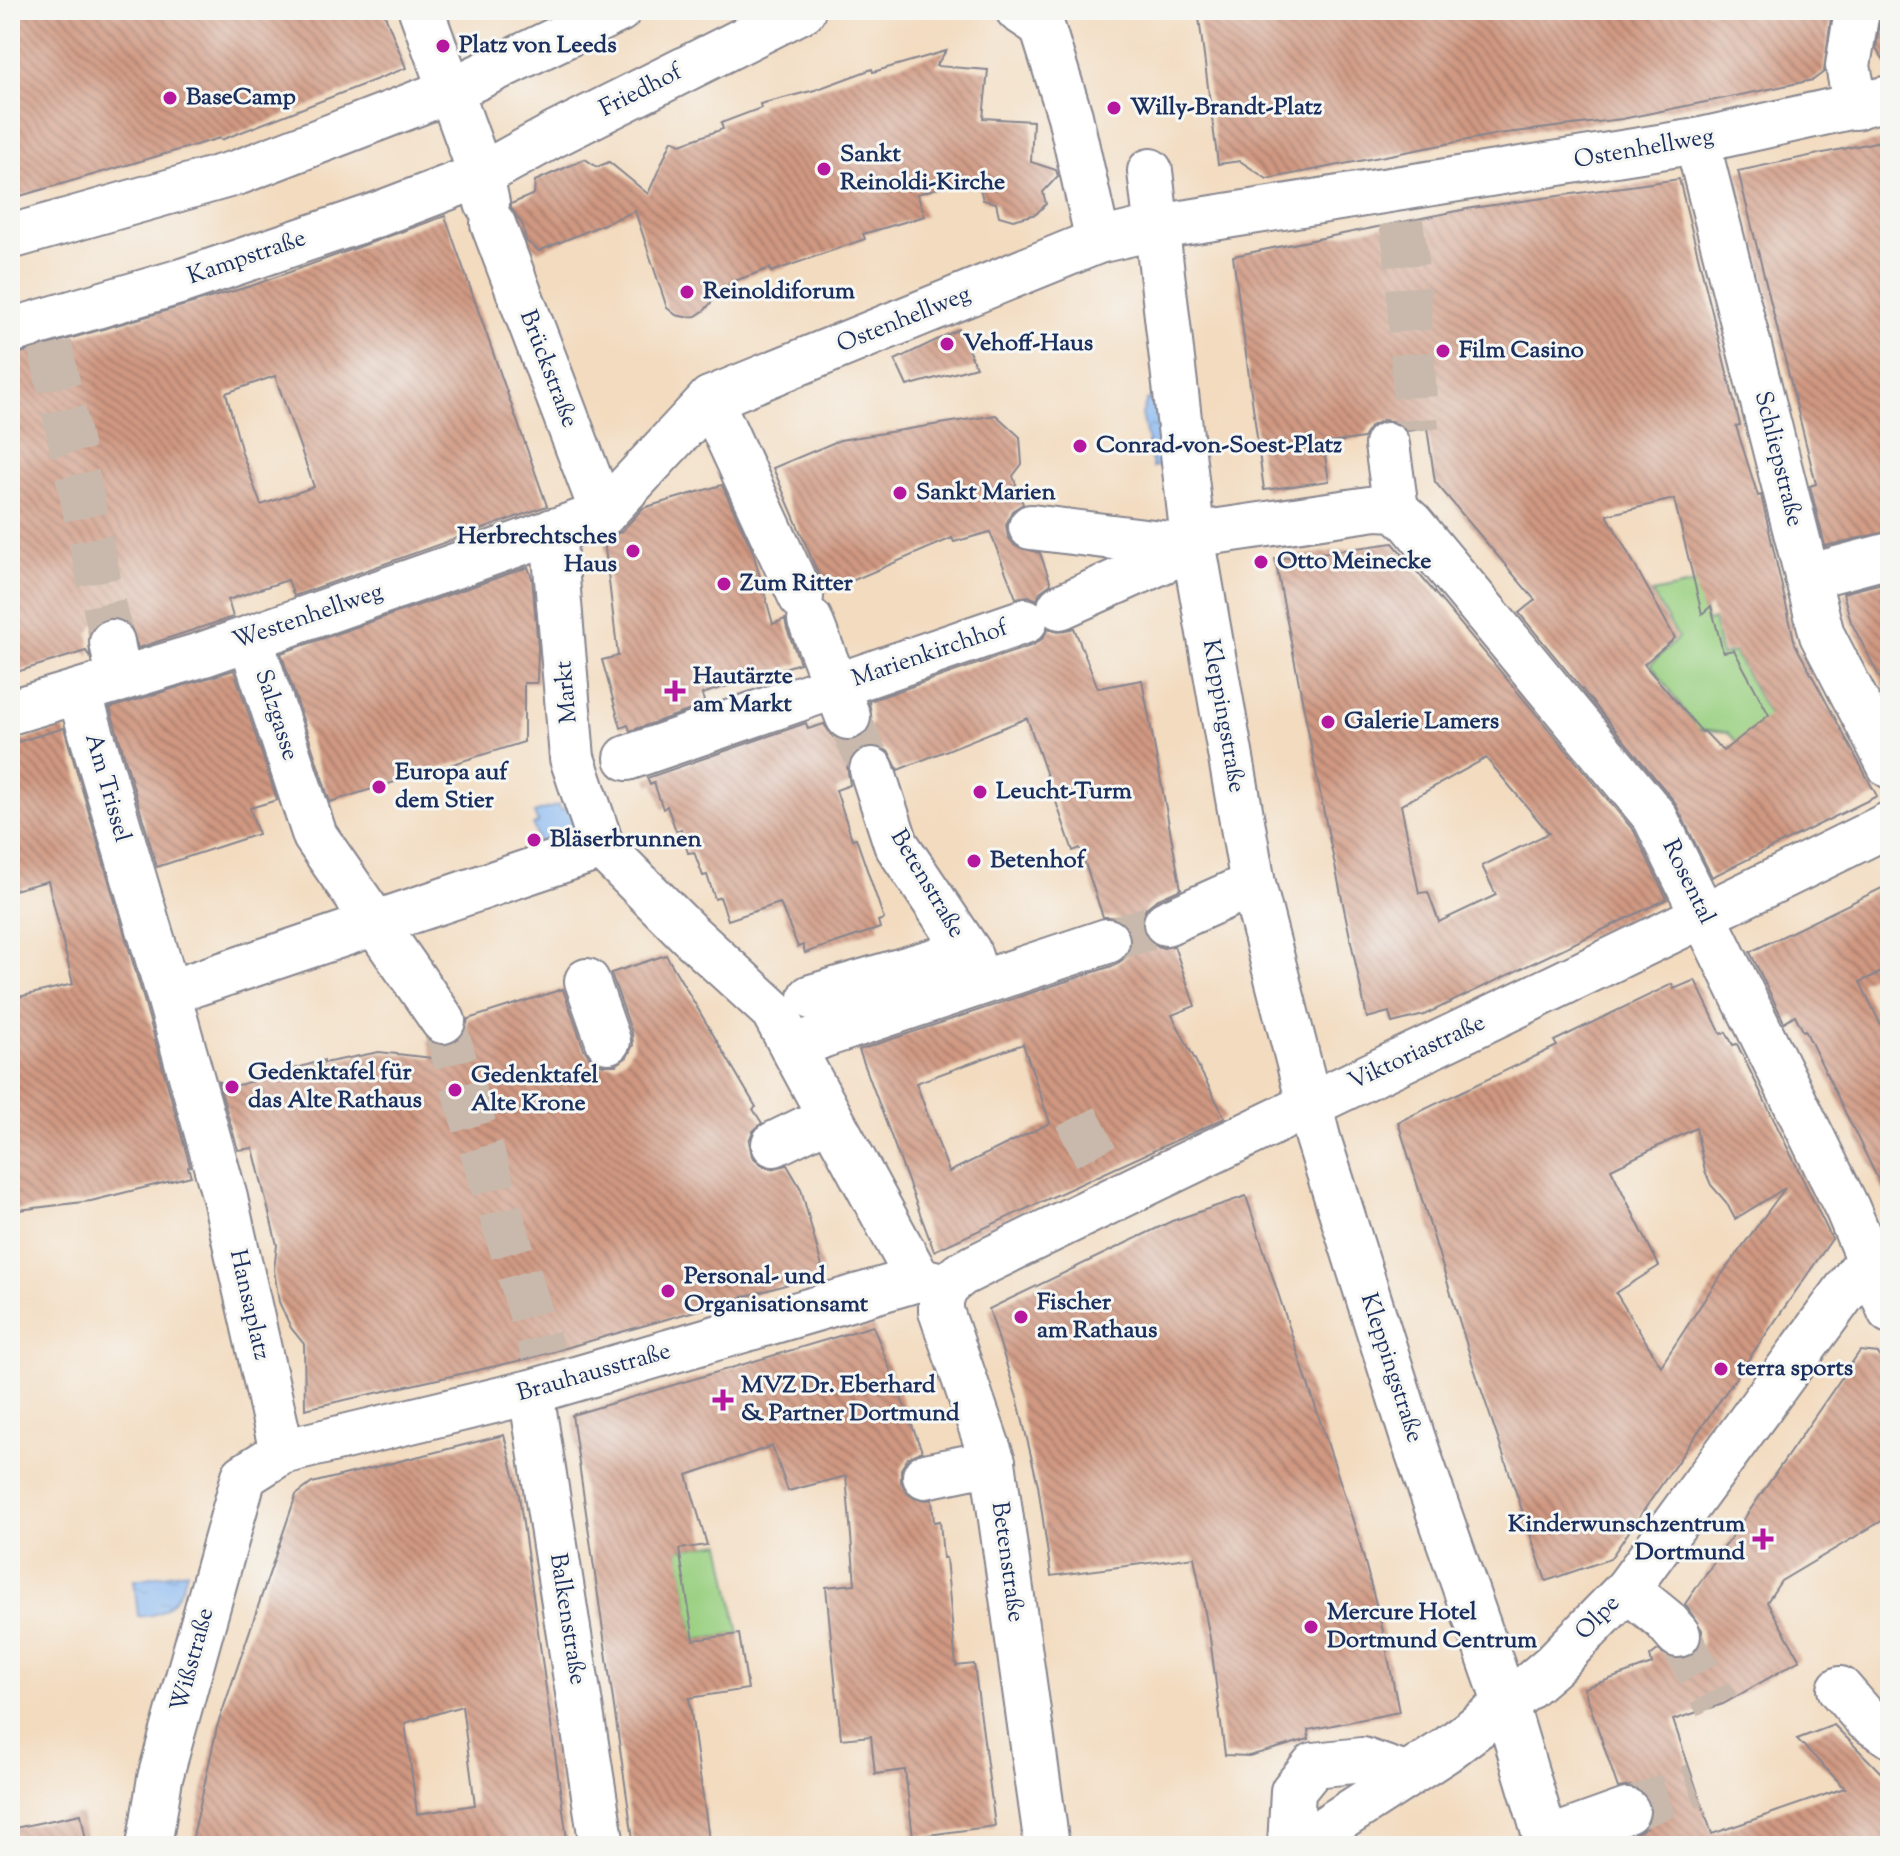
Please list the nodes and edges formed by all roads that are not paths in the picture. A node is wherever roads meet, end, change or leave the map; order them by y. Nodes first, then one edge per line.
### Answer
1 (421, 10) edge
2 (619, 10) edge
3 (803, 10) edge
4 (1018, 10) edge
5 (1857, 10) edge
6 (449, 91) junction
7 (1873, 102) edge
8 (1697, 141) junction
9 (1150, 171) dead end
10 (488, 204) junction
11 (1158, 227) junction
12 (10, 237) edge
13 (1098, 241) junction
14 (35, 332) edge
15 (710, 399) junction
16 (1407, 438) tunnel mouth
17 (1396, 509) junction
18 (603, 514) junction
19 (1031, 527) dead end
20 (553, 531) junction
21 (1193, 541) junction
22 (1890, 555) edge
23 (1807, 577) junction
24 (250, 638) junction
25 (103, 671) junction
26 (842, 702) junction
27 (10, 712) edge
28 (627, 758) dead end
29 (1890, 766) edge
30 (872, 770) tunnel mouth
31 (1890, 824) edge
32 (602, 847) junction
33 (1253, 884) junction
34 (1705, 916) junction
35 (1166, 923) tunnel mouth
36 (377, 925) junction
37 (689, 934) joint
38 (1107, 941) tunnel mouth
39 (974, 967) junction
40 (587, 981) dead end
41 (168, 993) junction
42 (796, 1014) junction
43 (443, 1021) tunnel mouth
44 (608, 1041) dead end
45 (1310, 1103) junction
46 (830, 1117) junction
47 (774, 1144) dead end
48 (1879, 1253) edge
49 (932, 1282) junction
50 (1890, 1311) edge
51 (531, 1392) junction
52 (282, 1452) junction
53 (993, 1462) junction
54 (244, 1476) joint
55 (925, 1476) dead end
56 (1627, 1589) junction
57 (1678, 1635) tunnel mouth
58 (1840, 1689) dead end
59 (1506, 1705) junction
60 (1890, 1735) edge
61 (1405, 1775) junction
62 (1627, 1811) tunnel mouth
63 (1547, 1843) edge
64 (1039, 1845) edge
65 (149, 1846) edge
66 (602, 1846) edge
67 (1290, 1846) edge
68 (1298, 1846) edge

1 - 6 street, Brückstraße
2 - 6 street
3 - 10 street, Friedhof
4 - 13 street
5 - 7 street
6 - 10 street, Brückstraße
6 - 12 street
7 - 8 street, Ostenhellweg
8 - 11 street, Ostenhellweg
8 - 23 street, Schliepstraße
9 - 11 street
10 - 14 street, Kampstraße
10 - 18 street, Brückstraße
11 - 13 street, Ostenhellweg
11 - 21 street, Kleppingstraße
13 - 15 street, Ostenhellweg
15 - 18 street, Ostenhellweg
15 - 26 street, Marienkirchhof
16 - 17 street
17 - 21 street
17 - 34 street, Rosental
18 - 20 street, Westenhellweg
19 - 21 street
20 - 24 street, Westenhellweg
20 - 32 street, Markt
21 - 26 street, Marienkirchhof
21 - 33 street, Kleppingstraße
22 - 23 street
23 - 29 street, Schliepstraße
24 - 25 street, Westenhellweg
24 - 36 street, Salzgasse
25 - 27 street, Westenhellweg
25 - 41 street, Am Trissel
26 - 28 street
30 - 39 street, Betenstraße
31 - 34 street, Viktoriastraße
32 - 36 street
32 - 37 street, Markt
33 - 35 street
33 - 45 street, Kleppingstraße
34 - 45 street, Viktoriastraße
34 - 48 street, Rosental
36 - 41 street
36 - 43 street
37 - 42 street, Betenstraße
38 - 39 street
39 - 42 street, Betenstraße
40 - 44 street
41 - 52 street, Hansaplatz
42 - 46 street, Betenstraße
45 - 49 street, Viktoriastraße
45 - 59 street, Kleppingstraße
46 - 47 street
46 - 49 street, Betenstraße
48 - 50 street, Rosental
48 - 56 street, Olpe
49 - 51 street, Brauhausstraße
49 - 53 street, Betenstraße
51 - 52 street, Brauhausstraße
51 - 66 street, Balkenstraße
52 - 54 street, Brauhausstraße
53 - 55 street
53 - 64 street, Betenstraße
54 - 65 street, Wißstraße
56 - 57 street
56 - 59 street, Olpe
58 - 60 street
59 - 61 street, Olpe
59 - 63 street, Kleppingstraße
61 - 67 street
61 - 68 street, Olpe
62 - 63 street

